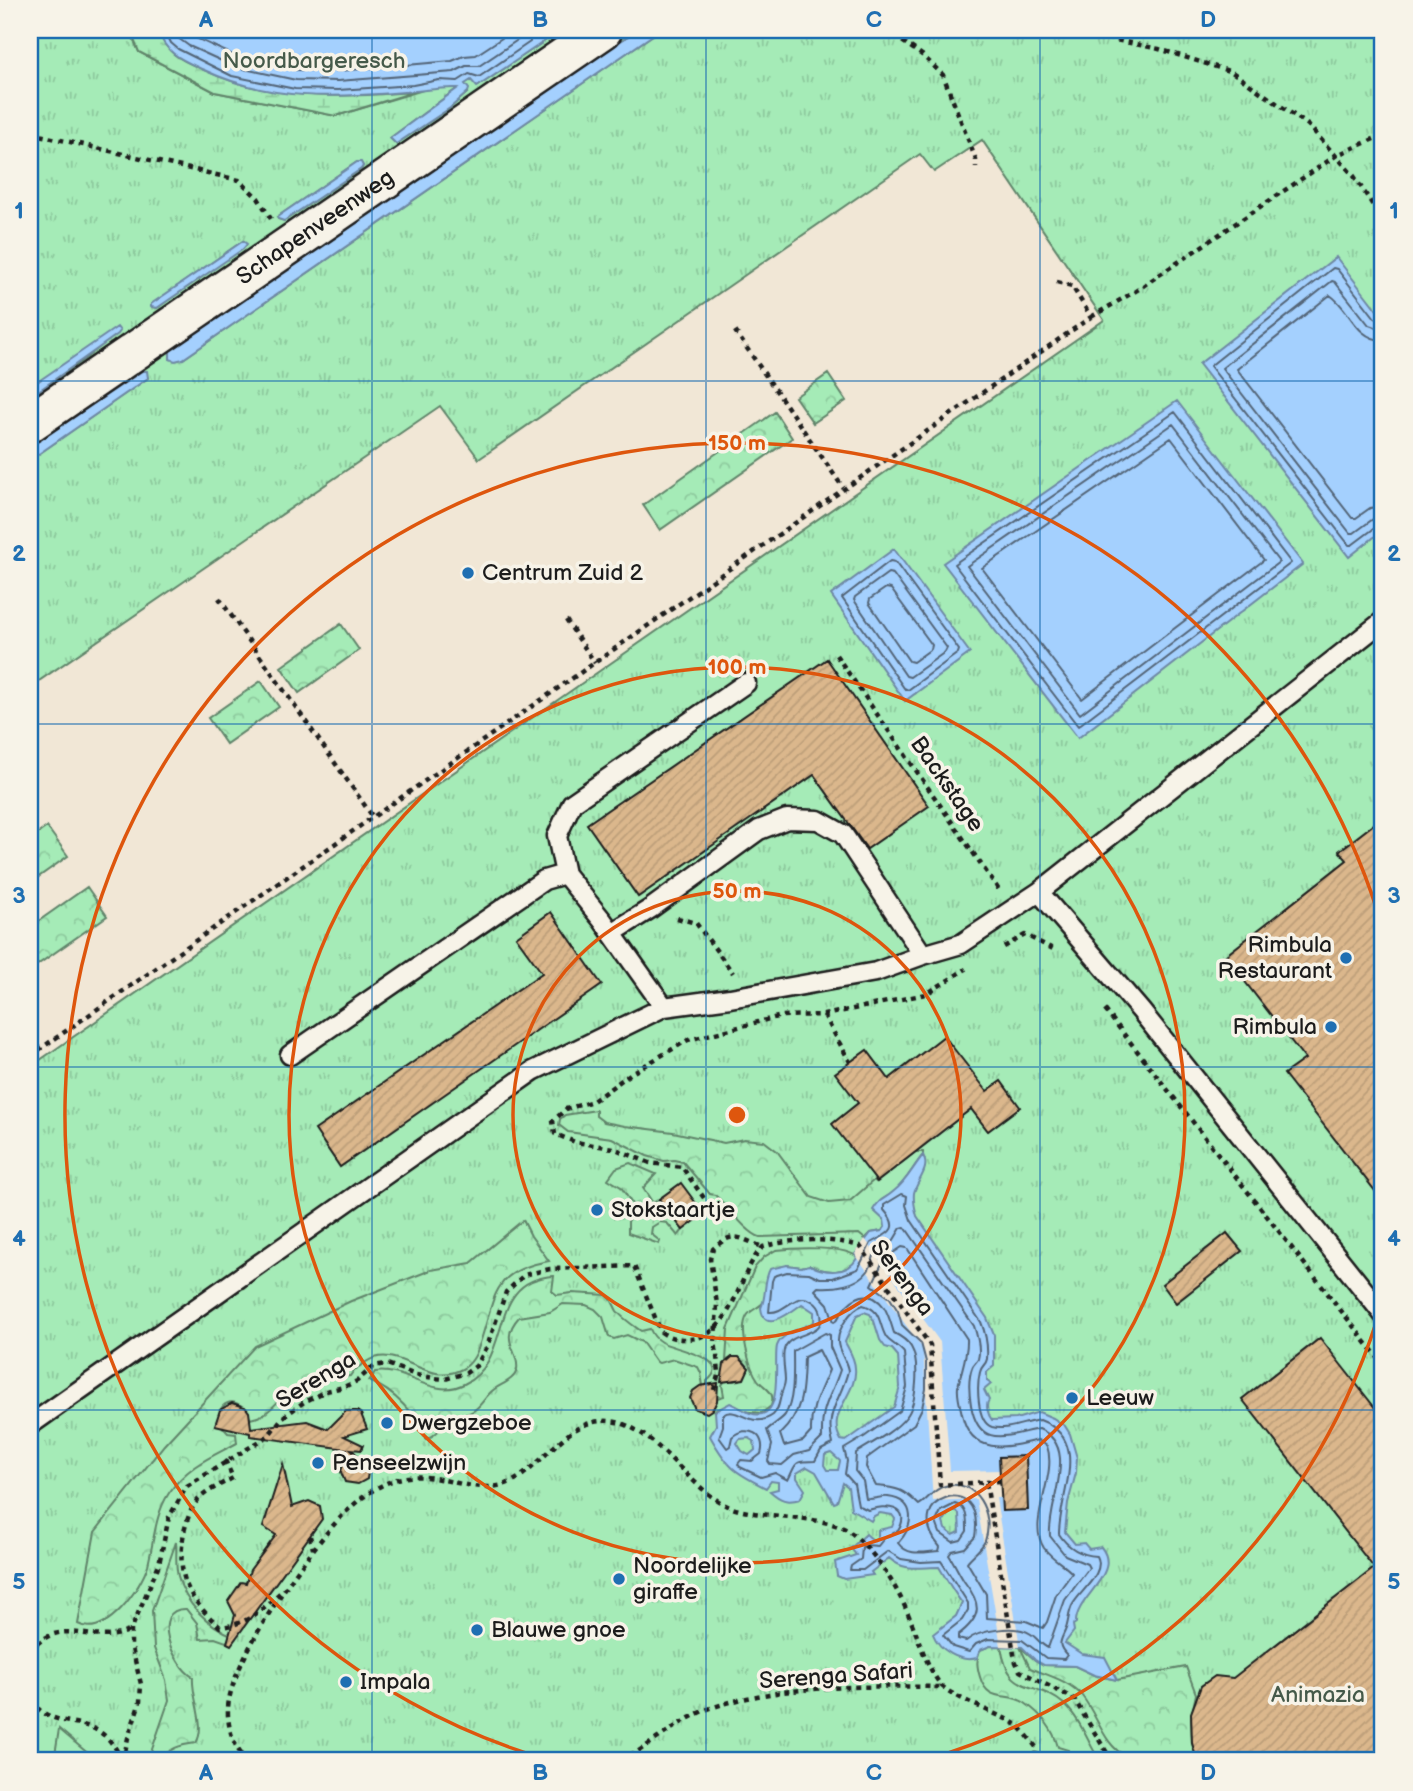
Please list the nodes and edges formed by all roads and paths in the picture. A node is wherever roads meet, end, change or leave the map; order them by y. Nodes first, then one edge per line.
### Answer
1 (603, 30) edge
2 (886, 30) edge
3 (1068, 30) edge
4 (30, 133) edge
5 (1383, 135) edge
6 (1337, 155) junction
7 (976, 167) dead end
8 (1383, 221) edge
9 (288, 246) junction
10 (1053, 281) dead end
11 (1091, 317) junction
12 (735, 331) dead end
13 (30, 423) edge
14 (844, 489) junction
15 (219, 598) dead end
16 (566, 620) dead end
17 (1383, 621) edge
18 (836, 655) dead end
19 (595, 663) junction
20 (746, 683) dead end
21 (373, 817) junction
22 (565, 874) junction
23 (1039, 892) junction
24 (650, 909) junction
25 (1013, 909) junction
26 (612, 933) junction
27 (1025, 935) junction
28 (999, 950) dead end
29 (1059, 952) dead end
30 (923, 955) junction
31 (975, 964) dead end
32 (734, 974) dead end
33 (776, 990) junction
34 (1101, 1005) dead end
35 (664, 1007) junction
36 (824, 1015) junction
37 (781, 1016) junction
38 (30, 1038) edge
39 (38, 1050) junction
40 (290, 1055) dead end
41 (30, 1056) edge
42 (850, 1062) dead end
43 (704, 1198) dead end
44 (763, 1247) junction
45 (1383, 1314) edge
46 (715, 1329) junction
47 (1383, 1363) edge
48 (714, 1390) dead end
49 (30, 1425) edge
50 (225, 1460) junction
51 (1000, 1481) dead end
52 (986, 1482) junction
53 (310, 1536) dead end
54 (313, 1549) junction
55 (288, 1586) junction
56 (131, 1630) junction
57 (30, 1651) edge
58 (942, 1687) junction
59 (30, 1700) edge
60 (123, 1761) edge
61 (248, 1761) edge
62 (621, 1761) edge
63 (1035, 1761) edge
64 (1112, 1761) edge

1 - 9 street, Schapenveenweg
2 - 7 path
3 - 6 path
4 - 9 path
5 - 6 path
6 - 8 path
6 - 11 path
9 - 13 street, Schapenveenweg
10 - 11 path
11 - 14 path
12 - 14 path
14 - 19 path
15 - 21 path
16 - 19 path
17 - 23 lane
18 - 25 path, Backstage
19 - 21 path
20 - 22 lane
21 - 39 path
22 - 26 lane
22 - 40 lane
23 - 25 lane
23 - 45 lane
24 - 26 lane
24 - 30 lane
24 - 32 path
25 - 27 path, Backstage
25 - 30 lane
26 - 35 lane
27 - 28 path
27 - 29 path
30 - 33 lane
31 - 36 path
33 - 35 lane
33 - 37 path
34 - 47 path
35 - 49 lane
36 - 37 path
36 - 42 path
37 - 43 path
38 - 39 path
39 - 41 path
44 - 46 path
44 - 46 path
44 - 52 path, Serenga
46 - 48 path
46 - 50 path, Serenga
50 - 55 path
50 - 56 path, Serenga
51 - 52 path
52 - 64 path
53 - 54 path
54 - 55 path, Serenga Safari
54 - 58 path, Serenga Safari
55 - 61 path, Serenga Safari
56 - 57 path
56 - 60 path
58 - 62 path, Serenga Safari
58 - 63 path, Serenga Safari
59 - 60 path

